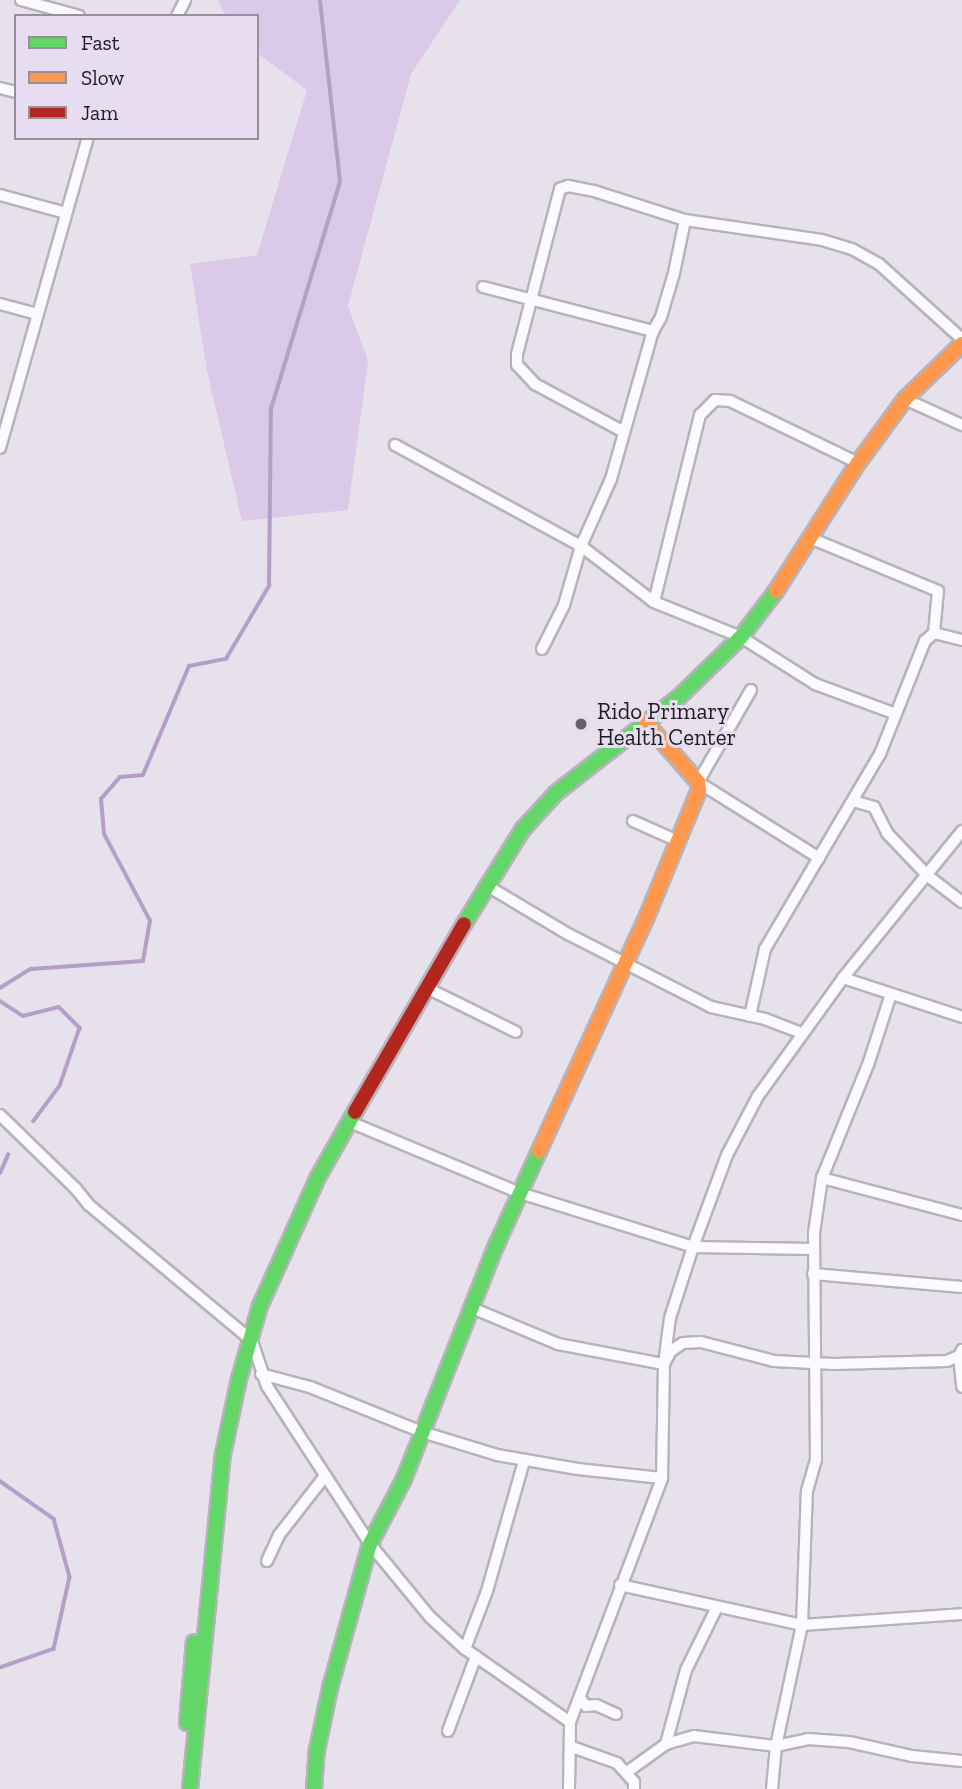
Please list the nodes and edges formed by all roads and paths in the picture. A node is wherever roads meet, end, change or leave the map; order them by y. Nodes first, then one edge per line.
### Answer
1 (21, 0) edge
2 (72, 14) edge
3 (87, 140) edge
4 (0, 195) edge
5 (66, 213) junction
6 (685, 220) junction
7 (483, 287) dead end
8 (530, 301) junction
9 (0, 304) edge
10 (38, 314) junction
11 (653, 331) junction
12 (962, 342) edge
13 (905, 399) junction
14 (5, 412) edge
15 (962, 425) edge
16 (624, 432) junction
17 (395, 445) dead end
18 (0, 448) edge
19 (858, 463) junction
20 (810, 538) junction
21 (581, 545) junction
22 (654, 602) junction
23 (934, 633) junction
24 (741, 637) junction
25 (962, 640) edge
26 (542, 649) dead end
27 (751, 690) dead end
28 (896, 714) junction
29 (646, 723) junction
30 (698, 782) junction
31 (853, 801) junction
32 (633, 821) dead end
33 (962, 831) edge
34 (678, 841) junction
35 (819, 858) junction
36 (928, 876) junction
37 (486, 885) junction
38 (962, 902) edge
39 (624, 963) junction
40 (843, 978) junction
41 (427, 988) junction
42 (891, 994) junction
43 (750, 1016) junction
44 (962, 1017) edge
45 (516, 1032) dead end
46 (802, 1033) junction
47 (0, 1115) edge
48 (350, 1122) junction
49 (822, 1178) junction
50 (520, 1193) junction
51 (962, 1215) edge
52 (693, 1247) junction
53 (814, 1249) junction
54 (813, 1274) junction
55 (962, 1287) edge
56 (472, 1308) junction
57 (252, 1341) junction
58 (961, 1359) edge
59 (813, 1363) junction
60 (664, 1364) junction
61 (261, 1374) junction
62 (962, 1387) edge
63 (422, 1432) junction
64 (524, 1461) junction
65 (326, 1476) junction
66 (662, 1478) junction
67 (370, 1544) junction
68 (267, 1561) dead end
69 (620, 1585) junction
70 (717, 1607) junction
71 (962, 1614) edge
72 (802, 1625) junction
73 (465, 1649) junction
74 (476, 1656) junction
75 (580, 1699) junction
76 (615, 1714) dead end
77 (570, 1722) junction
78 (448, 1731) dead end
79 (666, 1744) junction
80 (776, 1746) junction
81 (572, 1747) junction
82 (962, 1761) edge
83 (627, 1772) junction
84 (181, 1789) edge
85 (190, 1789) edge
86 (314, 1789) edge
87 (569, 1789) edge
88 (634, 1789) edge
89 (772, 1789) edge

1 - 2 street
3 - 5 street
4 - 5 street
5 - 10 street
6 - 8 street
6 - 11 street
6 - 12 street
7 - 8 street
8 - 11 street
8 - 16 street
9 - 10 street
10 - 14 street
11 - 16 street
12 - 13 main road
13 - 15 street
13 - 19 main road
14 - 18 street
16 - 21 street
17 - 21 street
19 - 20 main road
19 - 22 street
20 - 23 street
20 - 24 main road
21 - 22 street
21 - 26 street
22 - 24 street
23 - 25 street
23 - 28 street
24 - 28 street
24 - 29 main road
27 - 30 street
28 - 31 street
29 - 30 main road
29 - 37 main road
30 - 34 main road
30 - 35 street
31 - 35 street
31 - 36 street
32 - 34 street
33 - 36 street
34 - 39 main road
35 - 43 street
36 - 38 street
36 - 40 street
37 - 39 street
37 - 41 main road
39 - 43 street
39 - 50 main road
40 - 42 street
40 - 46 street
41 - 45 street
41 - 48 main road
42 - 44 street
42 - 49 street
43 - 46 street
46 - 52 street
47 - 57 street
48 - 50 street
48 - 57 main road
49 - 51 street
49 - 53 street
50 - 52 street
50 - 56 main road
52 - 53 street
52 - 60 street
53 - 54 street
54 - 55 street
54 - 59 street
56 - 60 street
56 - 63 main road
57 - 61 street
57 - 84 main road
57 - 85 main road
58 - 59 street
58 - 62 street
59 - 60 street
59 - 72 street
60 - 66 street
61 - 63 street
61 - 65 street
63 - 64 street
63 - 67 main road
64 - 66 street
64 - 73 street
65 - 67 street
65 - 68 street
66 - 69 street
67 - 73 street
67 - 86 main road
69 - 70 street
69 - 75 street
70 - 72 street
70 - 79 street
71 - 72 street
72 - 80 street
73 - 74 street
74 - 77 street
74 - 78 street
75 - 76 street
75 - 77 street
77 - 81 street
79 - 80 street
79 - 83 street
80 - 82 street
80 - 89 street
81 - 83 street
81 - 87 street
83 - 88 street

